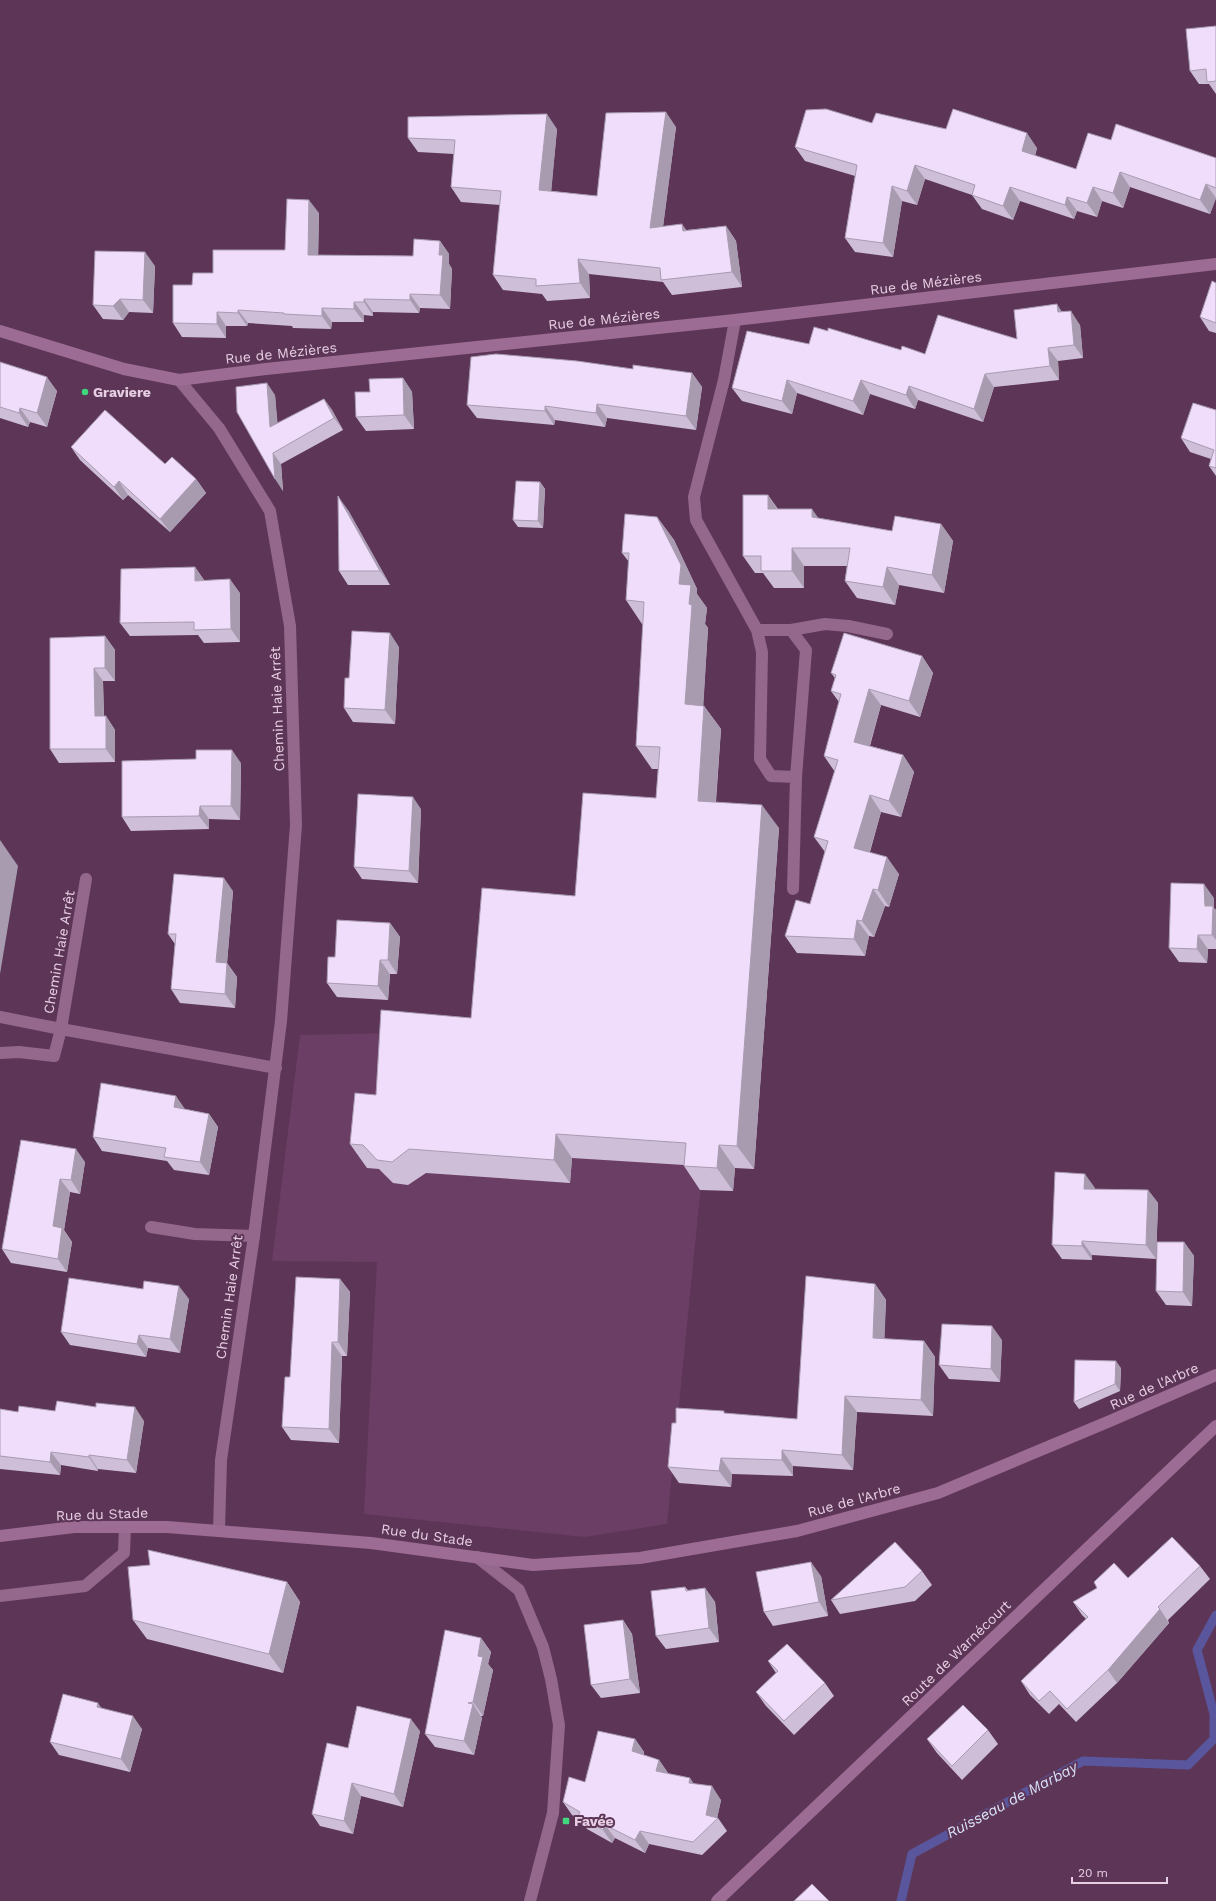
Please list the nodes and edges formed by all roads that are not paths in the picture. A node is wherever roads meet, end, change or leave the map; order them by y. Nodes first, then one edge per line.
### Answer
1 (1216, 264) edge
2 (735, 320) junction
3 (0, 331) edge
4 (178, 380) junction
5 (757, 630) junction
6 (791, 630) junction
7 (888, 634) dead end
8 (796, 777) junction
9 (86, 879) dead end
10 (793, 889) dead end
11 (0, 1017) edge
12 (60, 1029) junction
13 (0, 1053) edge
14 (276, 1068) junction
15 (151, 1227) dead end
16 (254, 1236) junction
17 (1216, 1375) edge
18 (1216, 1426) edge
19 (125, 1527) junction
20 (220, 1532) junction
21 (0, 1536) edge
22 (477, 1557) junction
23 (0, 1596) edge
24 (530, 1901) edge
25 (717, 1901) edge

1 - 2 street, Rue de Mézières
2 - 4 street, Rue de Mézières
2 - 5 street
3 - 4 street, Rue de Mézières
4 - 14 street, Chemin Haie Arrêt
5 - 6 street
5 - 8 street
6 - 7 street
6 - 8 street
8 - 10 street
9 - 12 street, Chemin Haie Arrêt
11 - 12 street, Chemin Haie Arrêt
12 - 13 street
12 - 14 street, Chemin Haie Arrêt
14 - 16 street, Chemin Haie Arrêt
15 - 16 street
16 - 20 street, Chemin Haie Arrêt
17 - 22 street, Rue de l'Arbre
18 - 25 street, Route de Warnécourt
19 - 20 street, Rue du Stade
19 - 21 street, Rue du Stade
19 - 23 street
20 - 22 street, Rue du Stade
22 - 24 street, Rue du Stade

